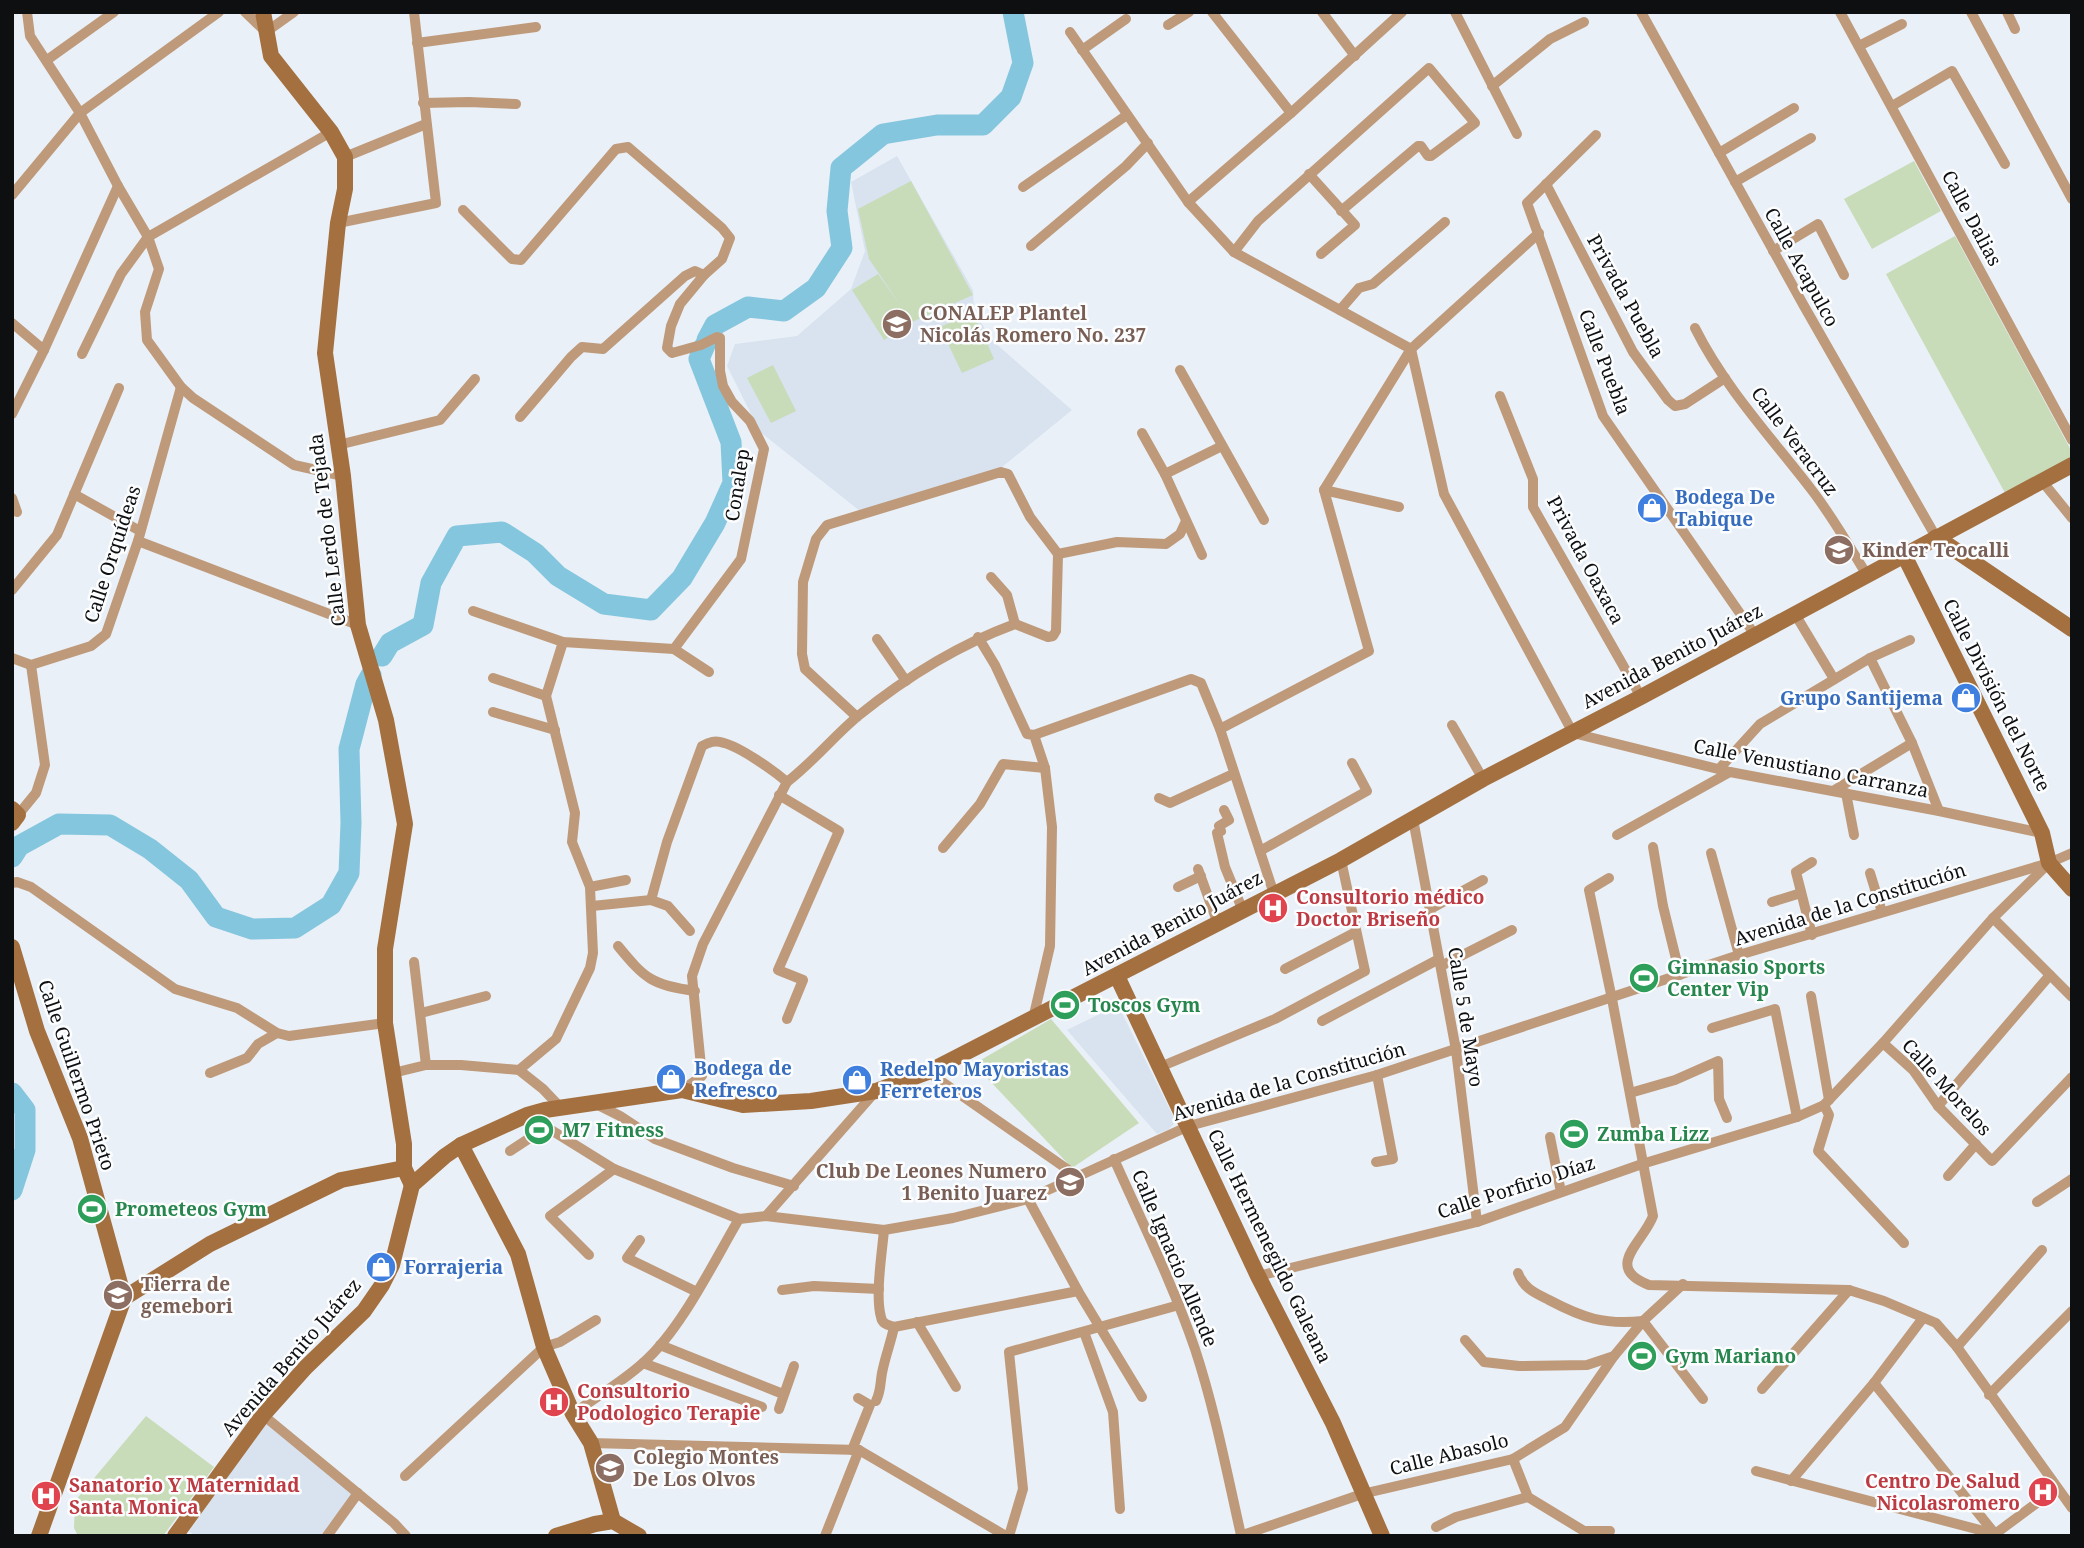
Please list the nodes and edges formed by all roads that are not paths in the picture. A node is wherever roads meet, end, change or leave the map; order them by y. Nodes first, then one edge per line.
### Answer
1 (27, 12) edge
2 (114, 12) edge
3 (219, 12) edge
4 (245, 12) edge
5 (263, 12) edge
6 (294, 12) edge
7 (414, 12) edge
8 (1189, 12) edge
9 (1212, 12) edge
10 (1322, 12) edge
11 (1402, 12) edge
12 (1455, 12) edge
13 (1641, 12) edge
14 (1840, 12) edge
15 (1971, 12) edge
16 (2007, 12) edge
17 (1126, 19) dead end
18 (1584, 22) dead end
19 (1902, 24) dead end
20 (1168, 25) dead end
21 (536, 27) dead end
22 (2015, 29) dead end
23 (266, 32) junction
24 (1070, 32) dead end
25 (417, 43) junction
26 (1859, 46) junction
27 (1083, 50) junction
28 (1355, 56) junction
29 (47, 60) junction
30 (1492, 86) junction
31 (424, 103) junction
32 (516, 104) dead end
33 (1892, 106) junction
34 (1794, 108) dead end
35 (80, 113) junction
36 (1291, 113) junction
37 (1127, 115) junction
38 (426, 124) junction
39 (331, 132) junction
40 (1517, 134) dead end
41 (1596, 135) dead end
42 (1811, 138) dead end
43 (1148, 143) junction
44 (1719, 153) junction
45 (345, 157) junction
46 (2005, 164) dead end
47 (1309, 174) junction
48 (1735, 182) junction
49 (1546, 184) junction
50 (118, 186) junction
51 (1023, 187) dead end
52 (12, 195) edge
53 (2072, 199) edge
54 (1188, 202) junction
55 (463, 210) dead end
56 (1342, 211) junction
57 (1445, 222) dead end
58 (338, 223) junction
59 (1539, 233) junction
60 (149, 237) junction
61 (1031, 246) dead end
62 (1773, 251) junction
63 (1234, 252) junction
64 (1321, 254) dead end
65 (704, 275) junction
66 (1844, 275) dead end
67 (1340, 310) junction
68 (12, 323) edge
69 (1695, 328) dead end
70 (1411, 349) junction
71 (44, 350) junction
72 (82, 354) dead end
73 (1180, 370) dead end
74 (1725, 378) junction
75 (475, 379) dead end
76 (181, 387) junction
77 (119, 388) dead end
78 (1500, 396) dead end
79 (12, 414) edge
80 (520, 417) dead end
81 (1142, 433) dead end
82 (2072, 440) edge
83 (338, 445) junction
84 (1222, 446) junction
85 (2072, 465) edge
86 (1165, 474) junction
87 (343, 476) junction
88 (2042, 481) junction
89 (1324, 490) junction
90 (74, 494) junction
91 (12, 498) edge
92 (1399, 508) dead end
93 (17, 512) dead end
94 (2072, 518) edge
95 (1264, 520) dead end
96 (1186, 521) junction
97 (139, 536) junction
98 (1936, 537) junction
99 (1058, 554) junction
100 (1202, 555) dead end
101 (1904, 555) junction
102 (1867, 575) junction
103 (991, 577) dead end
104 (12, 590) edge
105 (473, 611) dead end
106 (1795, 614) junction
107 (1015, 624) junction
108 (358, 625) junction
109 (2072, 629) edge
110 (1755, 635) junction
111 (978, 638) junction
112 (877, 639) dead end
113 (1910, 640) dead end
114 (563, 642) junction
115 (674, 649) junction
116 (12, 658) edge
117 (1870, 659) junction
118 (31, 665) junction
119 (709, 672) dead end
120 (494, 678) dead end
121 (1834, 679) junction
122 (906, 681) junction
123 (546, 696) junction
124 (1641, 697) junction
125 (493, 712) dead end
126 (856, 717) junction
127 (1452, 725) dead end
128 (1220, 729) junction
129 (555, 730) junction
130 (1573, 733) junction
131 (1034, 735) junction
132 (1912, 743) junction
133 (1352, 763) dead end
134 (1045, 768) junction
135 (1724, 771) junction
136 (1233, 774) junction
137 (1483, 779) junction
138 (787, 782) junction
139 (1833, 791) junction
140 (1846, 793) junction
141 (779, 795) junction
142 (1159, 798) dead end
143 (1224, 810) dead end
144 (1939, 811) junction
145 (14, 816) edge
146 (1413, 819) junction
147 (2042, 833) junction
148 (1617, 835) dead end
149 (1854, 835) dead end
150 (1653, 847) dead end
151 (943, 848) dead end
152 (1260, 850) junction
153 (1711, 853) dead end
154 (2072, 853) edge
155 (1341, 860) junction
156 (1812, 862) dead end
157 (2049, 863) junction
158 (1870, 873) dead end
159 (1609, 878) dead end
160 (626, 880) dead end
161 (1483, 880) dead end
162 (12, 883) edge
163 (590, 887) junction
164 (1178, 887) dead end
165 (2072, 889) edge
166 (1801, 893) junction
167 (1274, 894) junction
168 (1208, 897) junction
169 (651, 900) junction
170 (1772, 902) dead end
171 (1196, 903) dead end
172 (592, 906) junction
173 (1430, 909) junction
174 (1243, 911) junction
175 (1882, 912) junction
176 (1993, 918) junction
177 (1218, 924) junction
178 (1512, 930) dead end
179 (690, 931) dead end
180 (1356, 932) junction
181 (1812, 935) junction
182 (12, 947) edge
183 (618, 947) dead end
184 (1739, 955) junction
185 (414, 962) dead end
186 (1440, 963) junction
187 (1285, 969) dead end
188 (1680, 975) junction
189 (2050, 975) junction
190 (1117, 976) junction
191 (695, 991) junction
192 (486, 996) dead end
193 (1811, 996) dead end
194 (2072, 997) edge
195 (1612, 999) junction
196 (421, 1013) junction
197 (788, 1019) dead end
198 (1033, 1019) junction
199 (1322, 1021) dead end
200 (385, 1023) junction
201 (1712, 1028) dead end
202 (276, 1033) junction
203 (1883, 1043) junction
204 (1456, 1050) junction
205 (426, 1065) junction
206 (1160, 1067) junction
207 (519, 1070) junction
208 (928, 1072) junction
209 (210, 1073) dead end
210 (393, 1073) junction
211 (1377, 1075) junction
212 (2072, 1077) edge
213 (682, 1090) junction
214 (876, 1091) junction
215 (1630, 1093) junction
216 (594, 1103) junction
217 (1826, 1103) junction
218 (1938, 1106) junction
219 (561, 1108) junction
220 (527, 1115) junction
221 (1797, 1116) junction
222 (1727, 1118) dead end
223 (548, 1126) junction
224 (1189, 1126) junction
225 (1550, 1137) dead end
226 (1976, 1144) junction
227 (461, 1145) junction
228 (510, 1151) dead end
229 (1114, 1158) junction
230 (1376, 1162) dead end
231 (1642, 1164) junction
232 (404, 1168) junction
233 (614, 1169) junction
234 (1077, 1176) junction
235 (1948, 1176) dead end
236 (2072, 1180) edge
237 (412, 1185) junction
238 (794, 1186) junction
239 (1561, 1192) junction
240 (1028, 1199) junction
241 (2037, 1202) dead end
242 (765, 1216) junction
243 (739, 1219) junction
244 (1477, 1222) junction
245 (884, 1230) junction
246 (640, 1240) dead end
247 (1904, 1243) dead end
248 (2042, 1250) dead end
249 (589, 1255) dead end
250 (1518, 1273) dead end
251 (1258, 1276) junction
252 (1683, 1284) junction
253 (880, 1289) junction
254 (782, 1290) dead end
255 (1849, 1290) junction
256 (1078, 1291) junction
257 (697, 1292) junction
258 (124, 1298) junction
259 (1179, 1305) junction
260 (2072, 1311) edge
261 (1923, 1318) junction
262 (596, 1320) dead end
263 (1643, 1321) junction
264 (917, 1322) junction
265 (894, 1327) junction
266 (1101, 1327) junction
267 (1084, 1332) junction
268 (1465, 1340) dead end
269 (660, 1345) junction
270 (544, 1347) junction
271 (1957, 1347) junction
272 (1614, 1356) junction
273 (643, 1363) junction
274 (794, 1366) dead end
275 (1874, 1383) junction
276 (956, 1387) dead end
277 (1762, 1389) dead end
278 (783, 1394) junction
279 (1989, 1395) junction
280 (1142, 1397) dead end
281 (858, 1398) dead end
282 (1703, 1399) dead end
283 (876, 1401) dead end
284 (762, 1407) dead end
285 (779, 1409) dead end
286 (573, 1414) junction
287 (263, 1415) junction
288 (591, 1443) junction
289 (855, 1450) junction
290 (1513, 1459) junction
291 (1756, 1471) dead end
292 (405, 1476) dead end
293 (1791, 1481) junction
294 (2057, 1488) junction
295 (358, 1493) junction
296 (1362, 1494) junction
297 (1528, 1497) junction
298 (1121, 1508) dead end
299 (2072, 1508) edge
300 (613, 1521) junction
301 (1436, 1527) dead end
302 (1610, 1531) dead end
303 (1995, 1534) junction
304 (1241, 1535) edge
305 (40, 1536) edge
306 (175, 1536) edge
307 (327, 1536) edge
308 (406, 1536) edge
309 (556, 1536) edge
310 (639, 1536) edge
311 (825, 1536) edge
312 (1008, 1536) edge
313 (1382, 1536) edge

1 - 29 street
2 - 29 street
3 - 35 street
4 - 23 street
5 - 23 main road
6 - 23 street
7 - 25 street
8 - 20 street
9 - 36 street
10 - 28 street
11 - 28 street
12 - 30 street
13 - 44 street, Calle Acapulco
14 - 26 street, Calle Dalias
15 - 53 street
16 - 22 street
17 - 27 street
18 - 30 street
19 - 26 street
21 - 25 street
23 - 39 main road
24 - 27 street
25 - 31 street
26 - 33 street, Calle Dalias
27 - 37 street
28 - 36 street
29 - 35 street
30 - 40 street
31 - 32 street
31 - 38 street
33 - 46 street
33 - 82 street, Calle Dalias
34 - 44 street
35 - 50 street
35 - 52 street
36 - 54 street
37 - 43 street
37 - 51 street
38 - 45 street
38 - 58 street
39 - 45 main road
39 - 60 street
41 - 49 street, Calle Puebla
42 - 48 street
43 - 54 street
43 - 61 street
44 - 48 street, Calle Acapulco
45 - 58 main road, Calle Lerdo de Tejada
47 - 56 street
47 - 56 street
47 - 63 street
48 - 62 street, Calle Acapulco
49 - 59 street, Calle Puebla
49 - 74 street, Privada Puebla
50 - 60 street
50 - 71 street
54 - 63 street
55 - 65 street, Conalep
56 - 64 street
57 - 67 street
58 - 83 main road, Calle Lerdo de Tejada
59 - 70 street
59 - 110 street, Calle Puebla
60 - 72 street
60 - 76 street
62 - 66 street
62 - 98 street, Calle Acapulco
63 - 67 street
65 - 80 street
65 - 115 street, Conalep
67 - 70 street
68 - 71 street
69 - 74 street, Calle Veracruz
70 - 89 street
70 - 130 street
71 - 79 street
73 - 84 street
74 - 102 street, Calle Veracruz
75 - 83 street
76 - 87 street
76 - 97 street, Calle Orquídeas
77 - 90 street
78 - 124 street, Privada Oaxaca
81 - 86 street
83 - 87 main road, Calle Lerdo de Tejada
84 - 86 street
84 - 95 street
85 - 88 main road, Avenida Benito Juárez
86 - 96 street
87 - 108 main road, Calle Lerdo de Tejada
88 - 94 street
88 - 98 main road, Avenida Benito Juárez
89 - 92 street
89 - 128 street
90 - 97 street
90 - 104 street
91 - 93 street
96 - 99 street
96 - 100 street
97 - 108 street
97 - 118 street, Calle Orquídeas
98 - 101 main road, Avenida Benito Juárez
98 - 109 main road
99 - 107 street
99 - 126 street
101 - 102 main road, Avenida Benito Juárez
101 - 147 main road, Calle División del Norte
102 - 106 main road, Avenida Benito Juárez
103 - 107 street
105 - 114 street
106 - 110 main road, Avenida Benito Juárez
106 - 121 street
107 - 111 street
108 - 200 main road, Calle Lerdo de Tejada
110 - 124 main road, Avenida Benito Juárez
111 - 122 street
111 - 131 street
112 - 122 street
113 - 117 street
114 - 115 street
114 - 123 street
115 - 119 street
116 - 118 street
117 - 121 street
117 - 132 street
118 - 145 street
120 - 123 street
121 - 135 street
122 - 126 street
123 - 129 street
124 - 130 main road, Avenida Benito Juárez
125 - 129 street
126 - 138 street
127 - 137 street
128 - 131 street
128 - 136 street
129 - 163 street
130 - 135 street, Calle Venustiano Carranza
130 - 137 main road, Avenida Benito Juárez
131 - 134 street
132 - 139 street
132 - 144 street
133 - 152 street
134 - 151 street
134 - 198 street
135 - 139 street, Calle Venustiano Carranza
135 - 148 street
136 - 142 street
136 - 152 street
137 - 146 main road, Avenida Benito Juárez
138 - 141 street
138 - 169 street
139 - 140 street, Calle Venustiano Carranza
140 - 144 street, Calle Venustiano Carranza
140 - 149 street
141 - 191 street
141 - 197 street
143 - 174 street
144 - 147 street, Calle Venustiano Carranza
146 - 155 main road, Avenida Benito Juárez
146 - 173 street, Calle 5 de Mayo
147 - 157 main road, Calle División del Norte
150 - 188 street
152 - 167 street
153 - 184 street
154 - 157 street, Avenida de la Constitución
155 - 167 main road, Avenida Benito Juárez
155 - 180 street
156 - 166 street
157 - 165 main road, Calle División del Norte
157 - 175 street, Avenida de la Constitución
157 - 176 street, Calle Porfirio Díaz
158 - 175 street
159 - 195 street
160 - 163 street
161 - 173 street
162 - 202 street
163 - 172 street
164 - 168 street
166 - 170 street
166 - 181 street
167 - 174 main road, Avenida Benito Juárez
168 - 171 street
168 - 177 street
169 - 172 street
169 - 179 street
172 - 207 street
173 - 186 street, Calle 5 de Mayo
174 - 177 main road, Avenida Benito Juárez
175 - 181 street, Avenida de la Constitución
176 - 189 street
176 - 203 street, Calle Porfirio Díaz
177 - 190 main road, Avenida Benito Juárez
178 - 186 street
180 - 187 street
180 - 206 street
181 - 184 street, Avenida de la Constitución
182 - 258 main road, Calle Guillermo Prieto
183 - 191 street
184 - 188 street, Avenida de la Constitución
185 - 196 street
186 - 199 street
186 - 204 street, Calle 5 de Mayo
188 - 195 street, Avenida de la Constitución
189 - 194 street
189 - 218 street
190 - 198 main road, Avenida Benito Juárez
190 - 206 main road, Calle Hermenegildo Galeana
191 - 213 street
192 - 196 street
193 - 217 street
195 - 204 street, Avenida de la Constitución
195 - 215 street
196 - 205 street
198 - 208 main road, Avenida Benito Juárez
200 - 202 street
200 - 210 main road, Calle Lerdo de Tejada
201 - 221 street
202 - 209 street
203 - 217 street, Calle Porfirio Díaz
203 - 218 street, Calle Morelos
204 - 211 street, Avenida de la Constitución
204 - 244 street, Calle 5 de Mayo
205 - 207 street
205 - 210 street
206 - 224 main road, Calle Hermenegildo Galeana
207 - 219 street
208 - 214 main road, Avenida Benito Juárez
208 - 234 street
210 - 232 main road, Calle Lerdo de Tejada
211 - 224 street, Avenida de la Constitución
211 - 230 street
212 - 226 street, Calle Morelos
213 - 214 main road, Avenida Benito Juárez
213 - 216 main road, Avenida Benito Juárez
214 - 238 street
215 - 222 street
215 - 231 street
216 - 219 main road, Avenida Benito Juárez
216 - 238 street
217 - 221 street, Calle Porfirio Díaz
217 - 247 street
218 - 226 street, Calle Morelos
219 - 220 main road, Avenida Benito Juárez
220 - 223 street, Avenida de la Constitución
220 - 227 main road, Avenida Benito Juárez
221 - 231 street, Calle Porfirio Díaz
223 - 228 street
223 - 233 street, Avenida de la Constitución
224 - 229 street, Avenida de la Constitución
224 - 251 main road, Calle Hermenegildo Galeana
225 - 239 street
226 - 235 street
227 - 237 main road, Avenida Benito Juárez
227 - 270 main road
229 - 234 street, Avenida de la Constitución
229 - 259 street, Calle Ignacio Allende
231 - 239 street, Calle Porfirio Díaz
231 - 252 street
232 - 237 main road, Calle Lerdo de Tejada
232 - 258 main road
233 - 243 street, Avenida de la Constitución
233 - 249 street
234 - 240 street, Avenida de la Constitución
236 - 241 street
237 - 287 main road, Avenida Benito Juárez
238 - 242 street
239 - 244 street, Calle Porfirio Díaz
240 - 245 street, Avenida de la Constitución
240 - 256 street
242 - 243 street, Avenida de la Constitución
242 - 245 street, Avenida de la Constitución
243 - 257 street
244 - 251 street, Calle Porfirio Díaz
245 - 253 street
246 - 257 street
248 - 271 street
250 - 263 street
251 - 296 main road, Calle Hermenegildo Galeana
252 - 255 street
252 - 263 street, Calle Abasolo
253 - 254 street
253 - 265 street
255 - 261 street
255 - 277 street
256 - 264 street
256 - 266 street
257 - 269 street
258 - 305 main road
259 - 266 street
259 - 304 street, Calle Ignacio Allende
260 - 279 street
261 - 271 street
261 - 275 street
262 - 270 street
263 - 272 street, Calle Abasolo
263 - 282 street
264 - 265 street
264 - 276 street
265 - 283 street
266 - 267 street
266 - 280 street
267 - 298 street
267 - 312 street
268 - 272 street
269 - 273 street
269 - 278 street
270 - 286 main road
270 - 292 street
271 - 279 street
272 - 290 street, Calle Abasolo
273 - 284 street
273 - 286 street
274 - 278 street
275 - 293 street
275 - 303 street
278 - 285 street
279 - 294 street
281 - 289 street
286 - 288 main road
287 - 295 street
287 - 306 main road, Avenida Benito Juárez
288 - 289 street
288 - 300 main road
289 - 311 street
289 - 312 street
290 - 296 street, Calle Abasolo
290 - 297 street
291 - 293 street
293 - 303 street
294 - 299 street
294 - 303 street
295 - 307 street
295 - 308 street
296 - 304 street, Calle Abasolo
296 - 313 main road, Calle Hermenegildo Galeana
297 - 301 street
297 - 302 street
300 - 309 main road
300 - 310 main road

